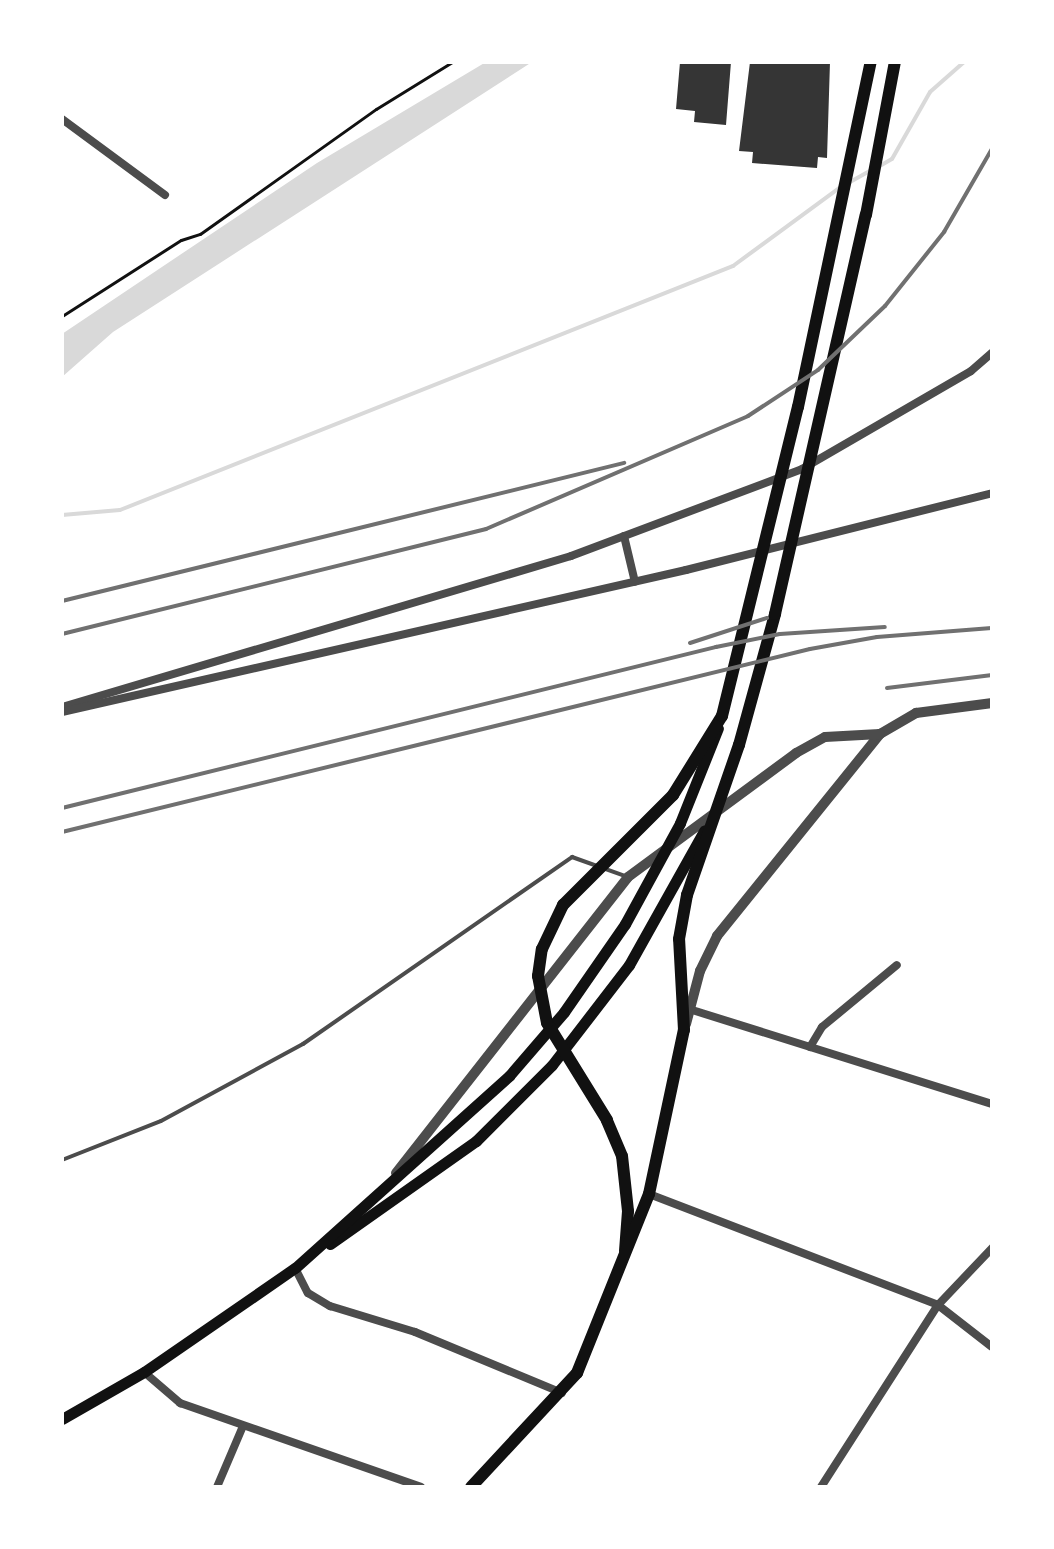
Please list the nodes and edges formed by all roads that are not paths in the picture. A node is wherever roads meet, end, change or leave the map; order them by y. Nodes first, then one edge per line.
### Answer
1 (871, 62) edge
2 (895, 62) edge
3 (62, 119) edge
4 (165, 195) dead end
5 (992, 353) edge
6 (992, 493) edge
7 (624, 536) junction
8 (635, 582) junction
9 (992, 703) edge
10 (62, 710) edge
11 (722, 716) junction
12 (880, 734) junction
13 (710, 820) junction
14 (628, 877) junction
15 (897, 965) dead end
16 (689, 1009) junction
17 (684, 1030) junction
18 (810, 1047) junction
19 (992, 1104) edge
20 (62, 1160) edge
21 (385, 1187) junction
22 (649, 1194) junction
23 (992, 1248) edge
24 (295, 1268) junction
25 (623, 1268) junction
26 (938, 1305) junction
27 (992, 1347) edge
28 (144, 1372) junction
29 (563, 1393) junction
30 (62, 1419) edge
31 (243, 1426) junction
32 (217, 1487) edge
33 (421, 1487) edge
34 (471, 1487) edge
35 (821, 1487) edge

1 - 11 main road
2 - 13 main road
3 - 4 street
5 - 7 street
6 - 8 street
7 - 8 street
7 - 10 street
8 - 10 street
9 - 12 street
11 - 21 main road
11 - 25 main road
12 - 14 street
12 - 16 street
13 - 17 main road
13 - 24 main road
14 - 20 lane
14 - 21 street
15 - 18 street
16 - 17 street
16 - 18 street
17 - 22 main road
18 - 19 street
21 - 24 main road
22 - 25 main road
22 - 26 street
23 - 26 street
24 - 28 main road
24 - 29 street
25 - 29 main road
26 - 27 street
26 - 35 street
28 - 30 main road
28 - 31 street
29 - 34 main road
31 - 32 street
31 - 33 street

